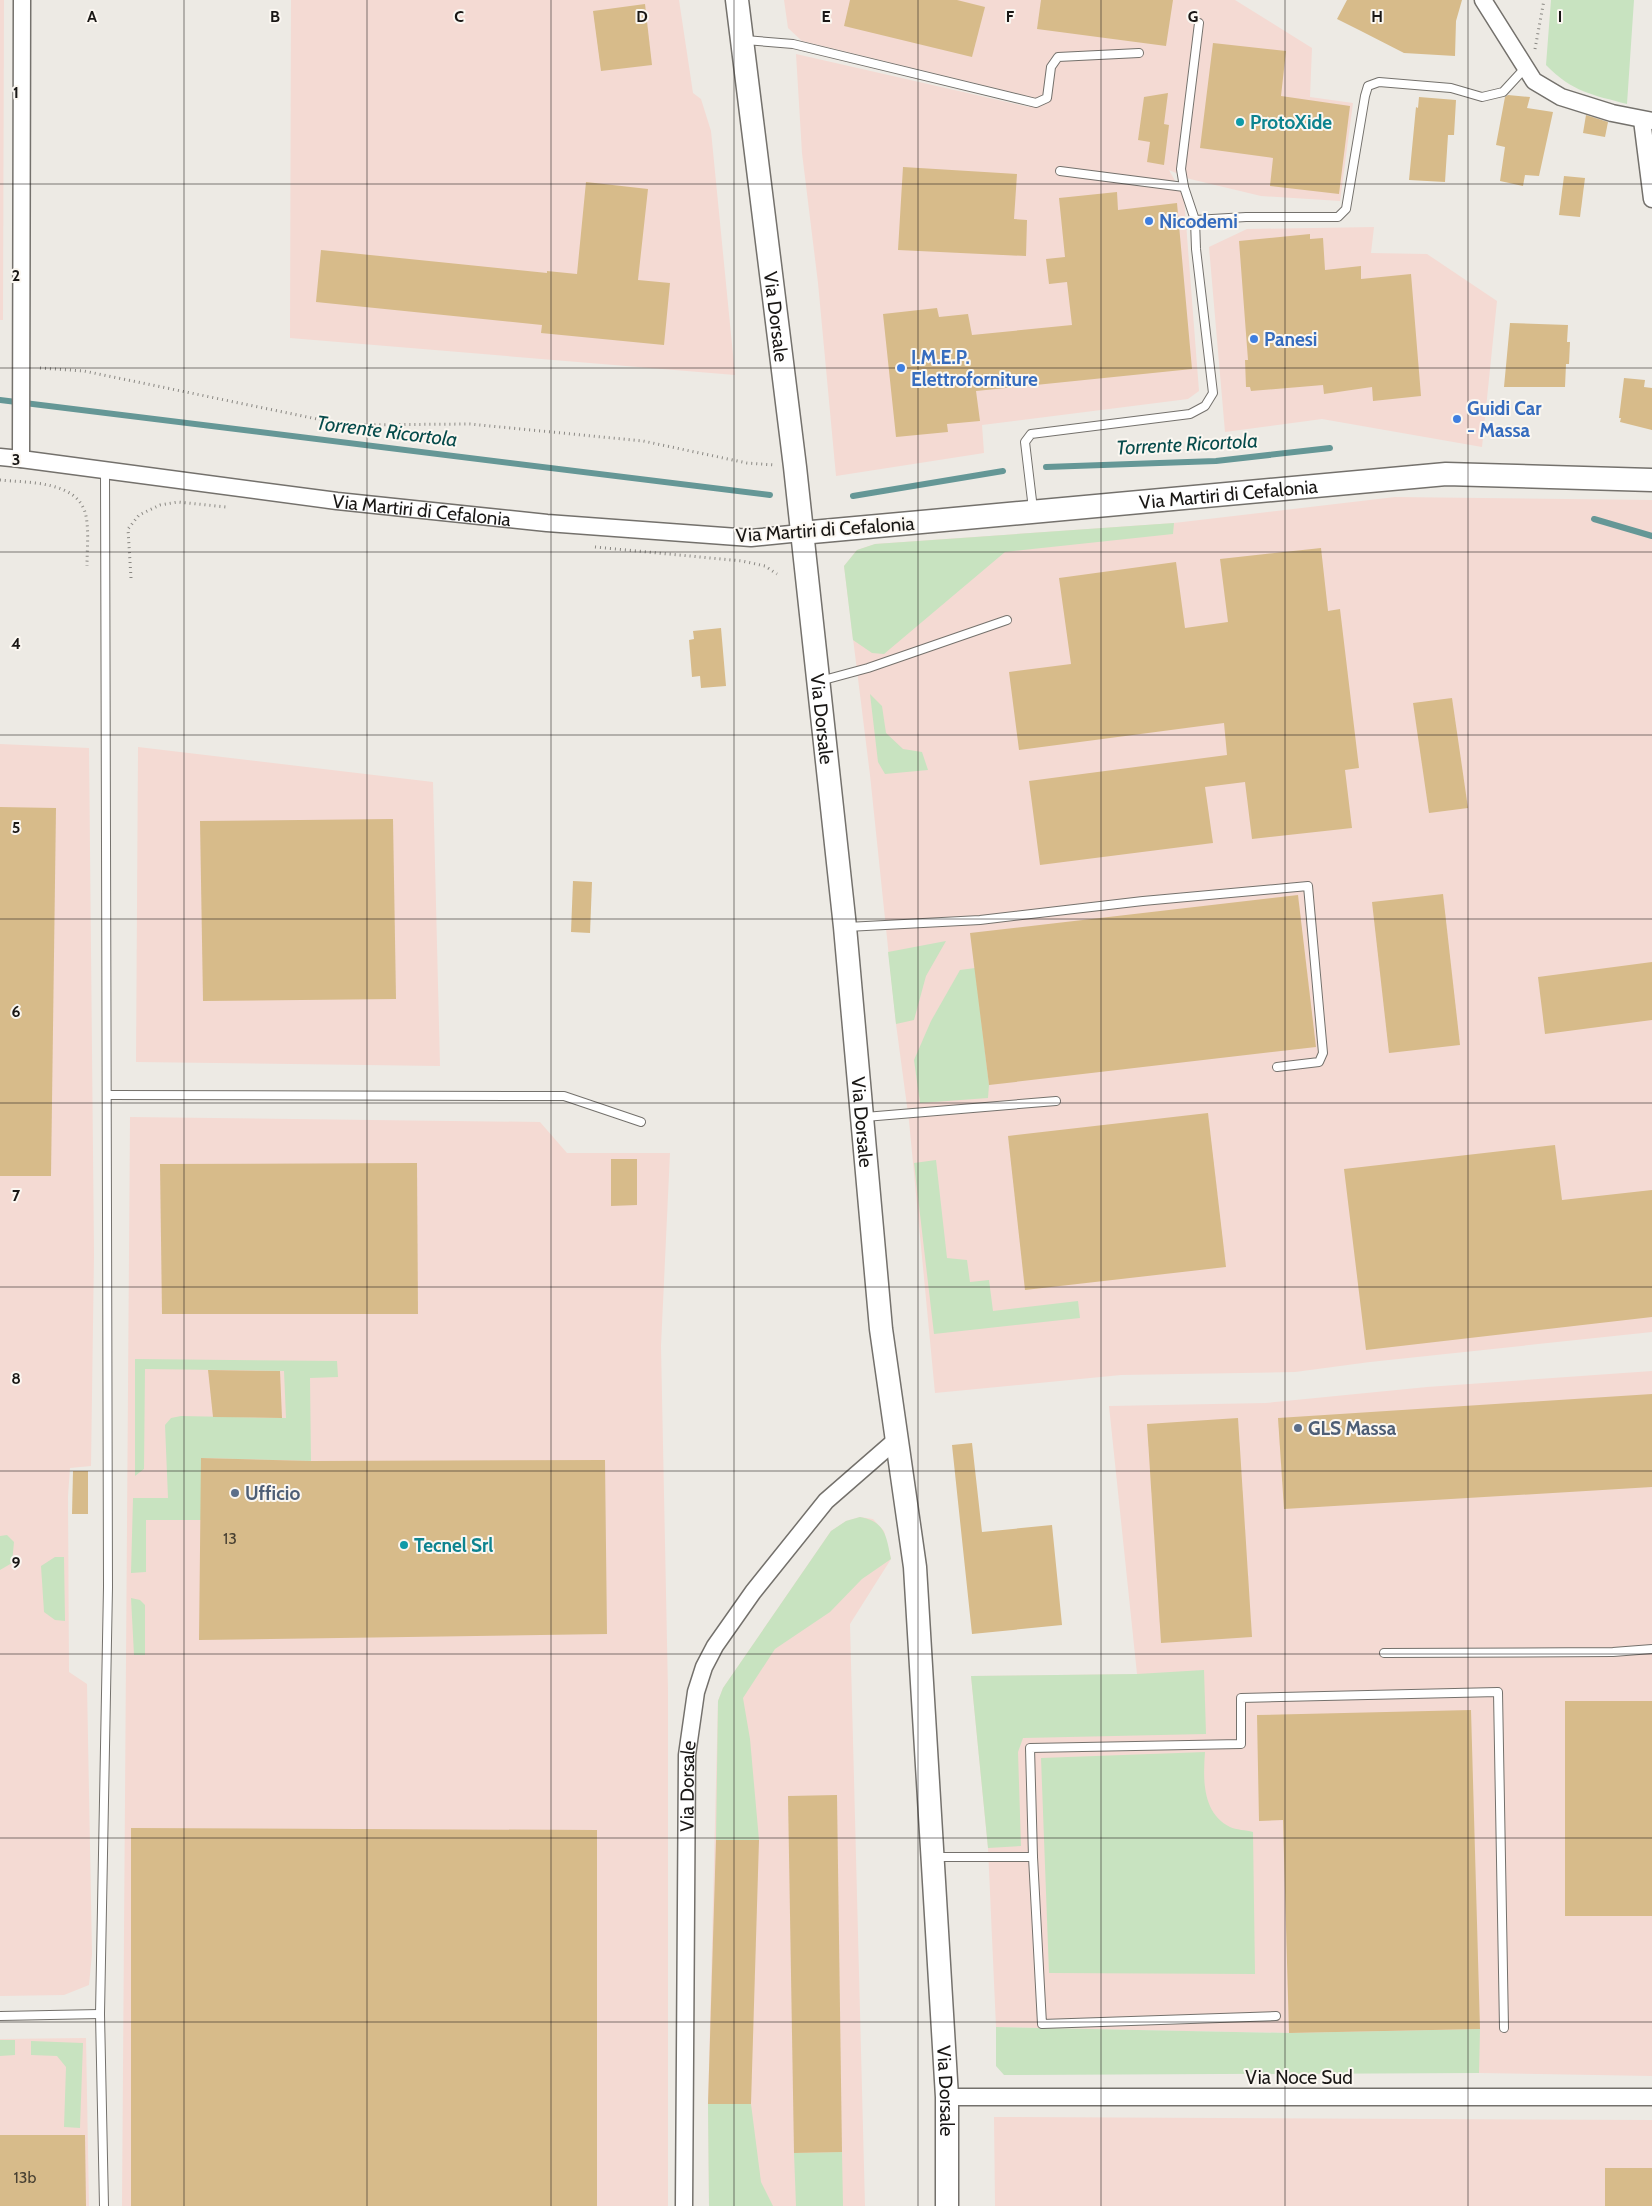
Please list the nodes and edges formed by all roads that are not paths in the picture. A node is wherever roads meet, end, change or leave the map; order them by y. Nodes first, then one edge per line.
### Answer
1 (22, 0) edge
2 (736, 0) edge
3 (1483, 0) edge
4 (1199, 23) dead end
5 (741, 40) junction
6 (1139, 53) dead end
7 (1526, 67) junction
8 (1647, 121) edge
9 (1060, 171) dead end
10 (1184, 187) junction
11 (1652, 199) edge
12 (1195, 220) junction
13 (0, 458) edge
14 (22, 459) junction
15 (106, 470) junction
16 (1652, 480) edge
17 (1033, 511) junction
18 (801, 533) junction
19 (1006, 620) dead end
20 (818, 682) junction
21 (845, 927) junction
22 (1276, 1067) dead end
23 (107, 1095) junction
24 (1056, 1101) dead end
25 (863, 1117) junction
26 (641, 1122) dead end
27 (896, 1440) junction
28 (1652, 1649) edge
29 (1384, 1653) dead end
30 (934, 1857) junction
31 (1033, 1857) junction
32 (100, 2014) junction
33 (0, 2016) edge
34 (1276, 2016) dead end
35 (1504, 2028) dead end
36 (947, 2097) junction
37 (1652, 2097) edge
38 (104, 2206) edge
39 (684, 2206) edge
40 (947, 2206) edge

1 - 14 street
2 - 5 street, Via Dorsale
3 - 7 street
4 - 10 lane
5 - 6 lane
5 - 18 street, Via Dorsale
7 - 8 street
7 - 12 lane
8 - 11 street
9 - 10 lane
10 - 12 lane
12 - 17 lane
13 - 14 street, Via Martiri di Cefalonia
14 - 15 street, Via Martiri di Cefalonia
15 - 18 street, Via Martiri di Cefalonia
15 - 23 lane
16 - 17 street, Via Martiri di Cefalonia
17 - 18 street, Via Martiri di Cefalonia
18 - 20 street, Via Dorsale
19 - 20 lane
20 - 21 street, Via Dorsale
21 - 22 lane
21 - 25 street, Via Dorsale
23 - 26 lane
23 - 32 lane
24 - 25 lane
25 - 27 street, Via Dorsale
27 - 30 street, Via Dorsale
27 - 39 street, Via Dorsale
28 - 29 lane
30 - 31 lane
30 - 36 street, Via Dorsale
31 - 34 lane
31 - 35 lane
32 - 33 lane
32 - 38 lane
36 - 37 street, Via Noce Sud
36 - 40 street, Via Dorsale

